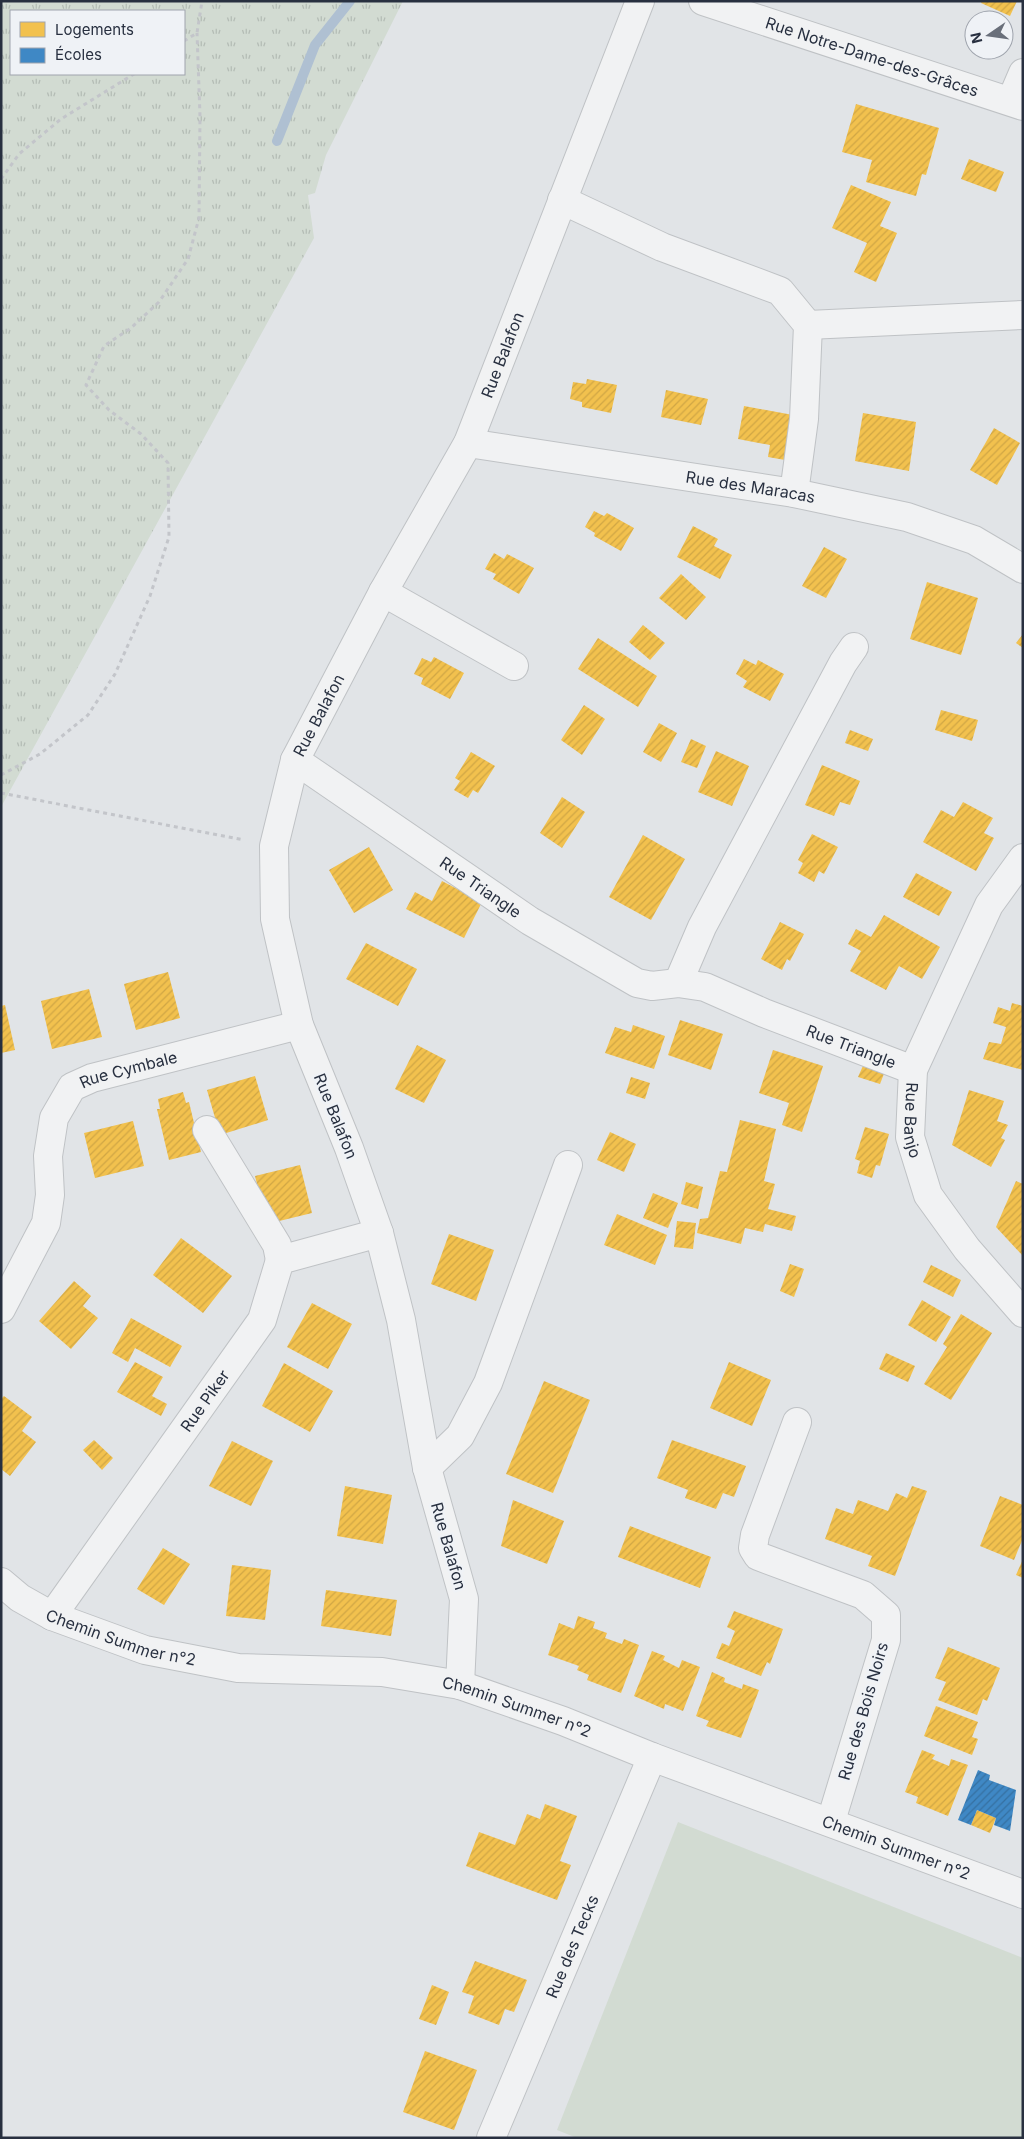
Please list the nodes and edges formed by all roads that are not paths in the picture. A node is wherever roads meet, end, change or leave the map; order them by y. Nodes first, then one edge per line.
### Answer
1 (640, 1) edge
2 (703, 1) edge
3 (1023, 73) edge
4 (1017, 103) edge
5 (562, 200) junction
6 (1023, 315) edge
7 (808, 325) junction
8 (468, 443) junction
9 (794, 494) junction
10 (1023, 568) edge
11 (382, 592) junction
12 (854, 647) dead end
13 (514, 666) dead end
14 (295, 760) junction
15 (1023, 858) edge
16 (678, 983) junction
17 (299, 1025) junction
18 (913, 1070) junction
19 (207, 1130) dead end
20 (568, 1165) dead end
21 (379, 1233) junction
22 (280, 1260) junction
23 (1, 1310) edge
24 (1023, 1313) edge
25 (797, 1422) dead end
26 (426, 1468) junction
27 (1, 1582) edge
28 (52, 1616) junction
29 (460, 1685) junction
30 (652, 1757) junction
31 (831, 1821) junction
32 (1023, 1894) edge
33 (492, 2138) edge

1 - 5 street, Rue Balafon
2 - 4 street, Rue Notre-Dame-des-Grâces
3 - 4 street, Rue Notre-Dame-des-Grâces
5 - 7 street
5 - 8 street, Rue Balafon
6 - 7 street
7 - 9 street
8 - 9 street, Rue des Maracas
8 - 11 street, Rue Balafon
9 - 10 street, Rue des Maracas
11 - 13 street
11 - 14 street, Rue Balafon
12 - 16 street
14 - 16 street, Rue Triangle
14 - 17 street, Rue Balafon
15 - 18 street, Rue Banjo
16 - 18 street, Rue Triangle
17 - 21 street, Rue Balafon
17 - 23 street, Rue Cymbale
18 - 24 street, Rue Banjo
19 - 22 street
20 - 26 street
21 - 22 street
21 - 26 street, Rue Balafon
22 - 28 street, Rue Piker
25 - 31 street, Rue des Bois Noirs
26 - 29 street, Rue Balafon
27 - 28 street, Chemin Summer n°2
28 - 29 street, Chemin Summer n°2
29 - 30 street, Chemin Summer n°2
30 - 31 street, Chemin Summer n°2
30 - 33 street, Rue des Tecks
31 - 32 street, Chemin Summer n°2

